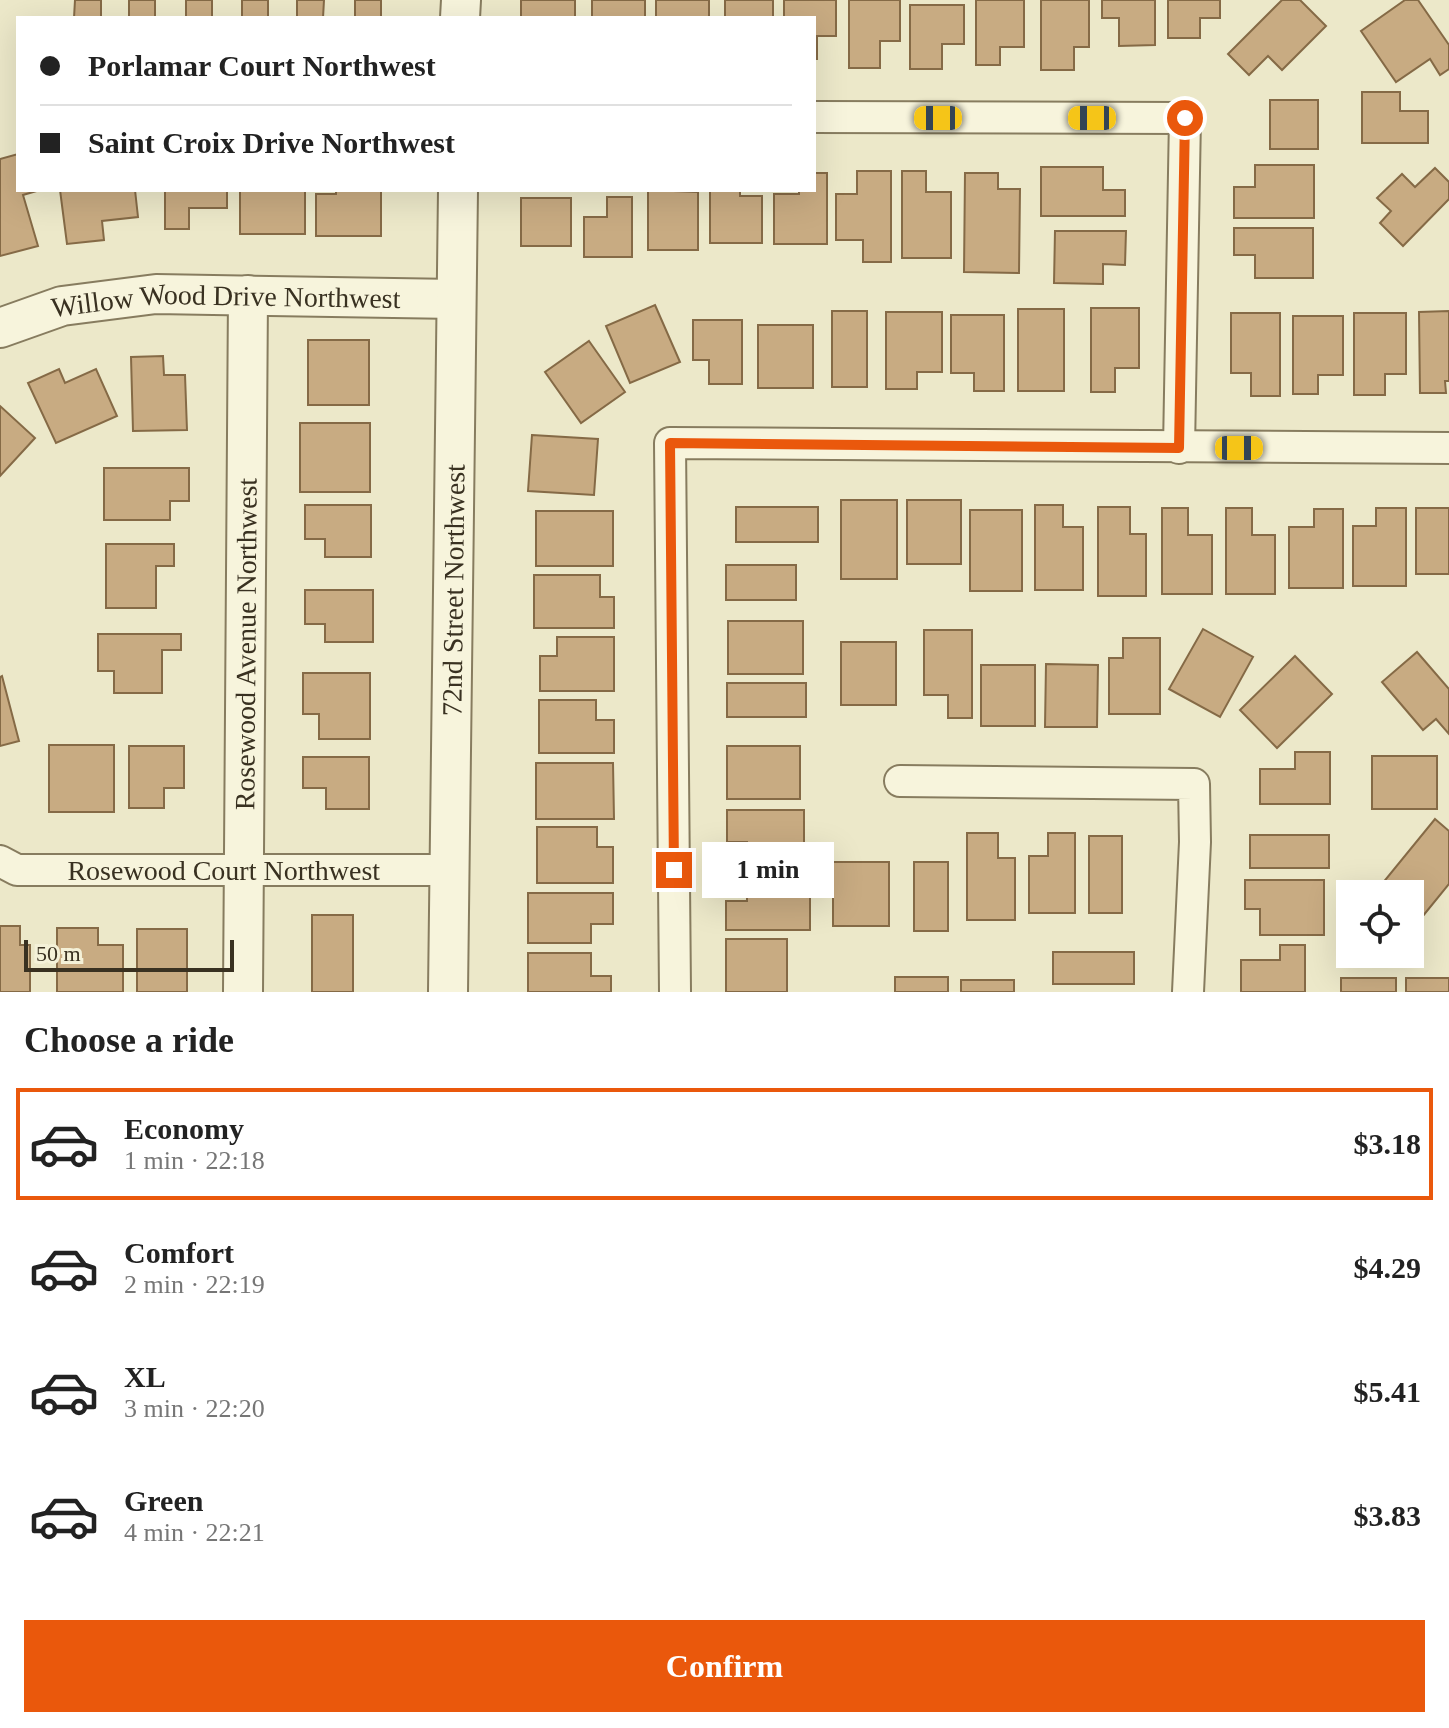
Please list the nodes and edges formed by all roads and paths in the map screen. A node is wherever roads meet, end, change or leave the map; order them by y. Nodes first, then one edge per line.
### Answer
1 (816, 117) edge
2 (458, 192) edge
3 (248, 295) junction
4 (456, 299) junction
5 (0, 328) edge
6 (1179, 448) junction
7 (1449, 448) edge
8 (900, 781) dead end
9 (0, 861) edge
10 (244, 870) junction
11 (448, 870) junction
12 (243, 992) edge
13 (448, 992) edge
14 (675, 992) edge
15 (1188, 992) edge

1 - 6 street
2 - 4 street, 72nd Street Northwest
3 - 4 street, Willow Wood Drive Northwest
3 - 5 street, Willow Wood Drive Northwest
3 - 10 street, Rosewood Avenue Northwest
4 - 11 street, 72nd Street Northwest
6 - 7 street
6 - 14 street
8 - 15 street
9 - 10 street, Rosewood Court Northwest
10 - 11 street, Rosewood Court Northwest
10 - 12 street, Rosewood Avenue Northwest
11 - 13 street, 72nd Street Northwest

